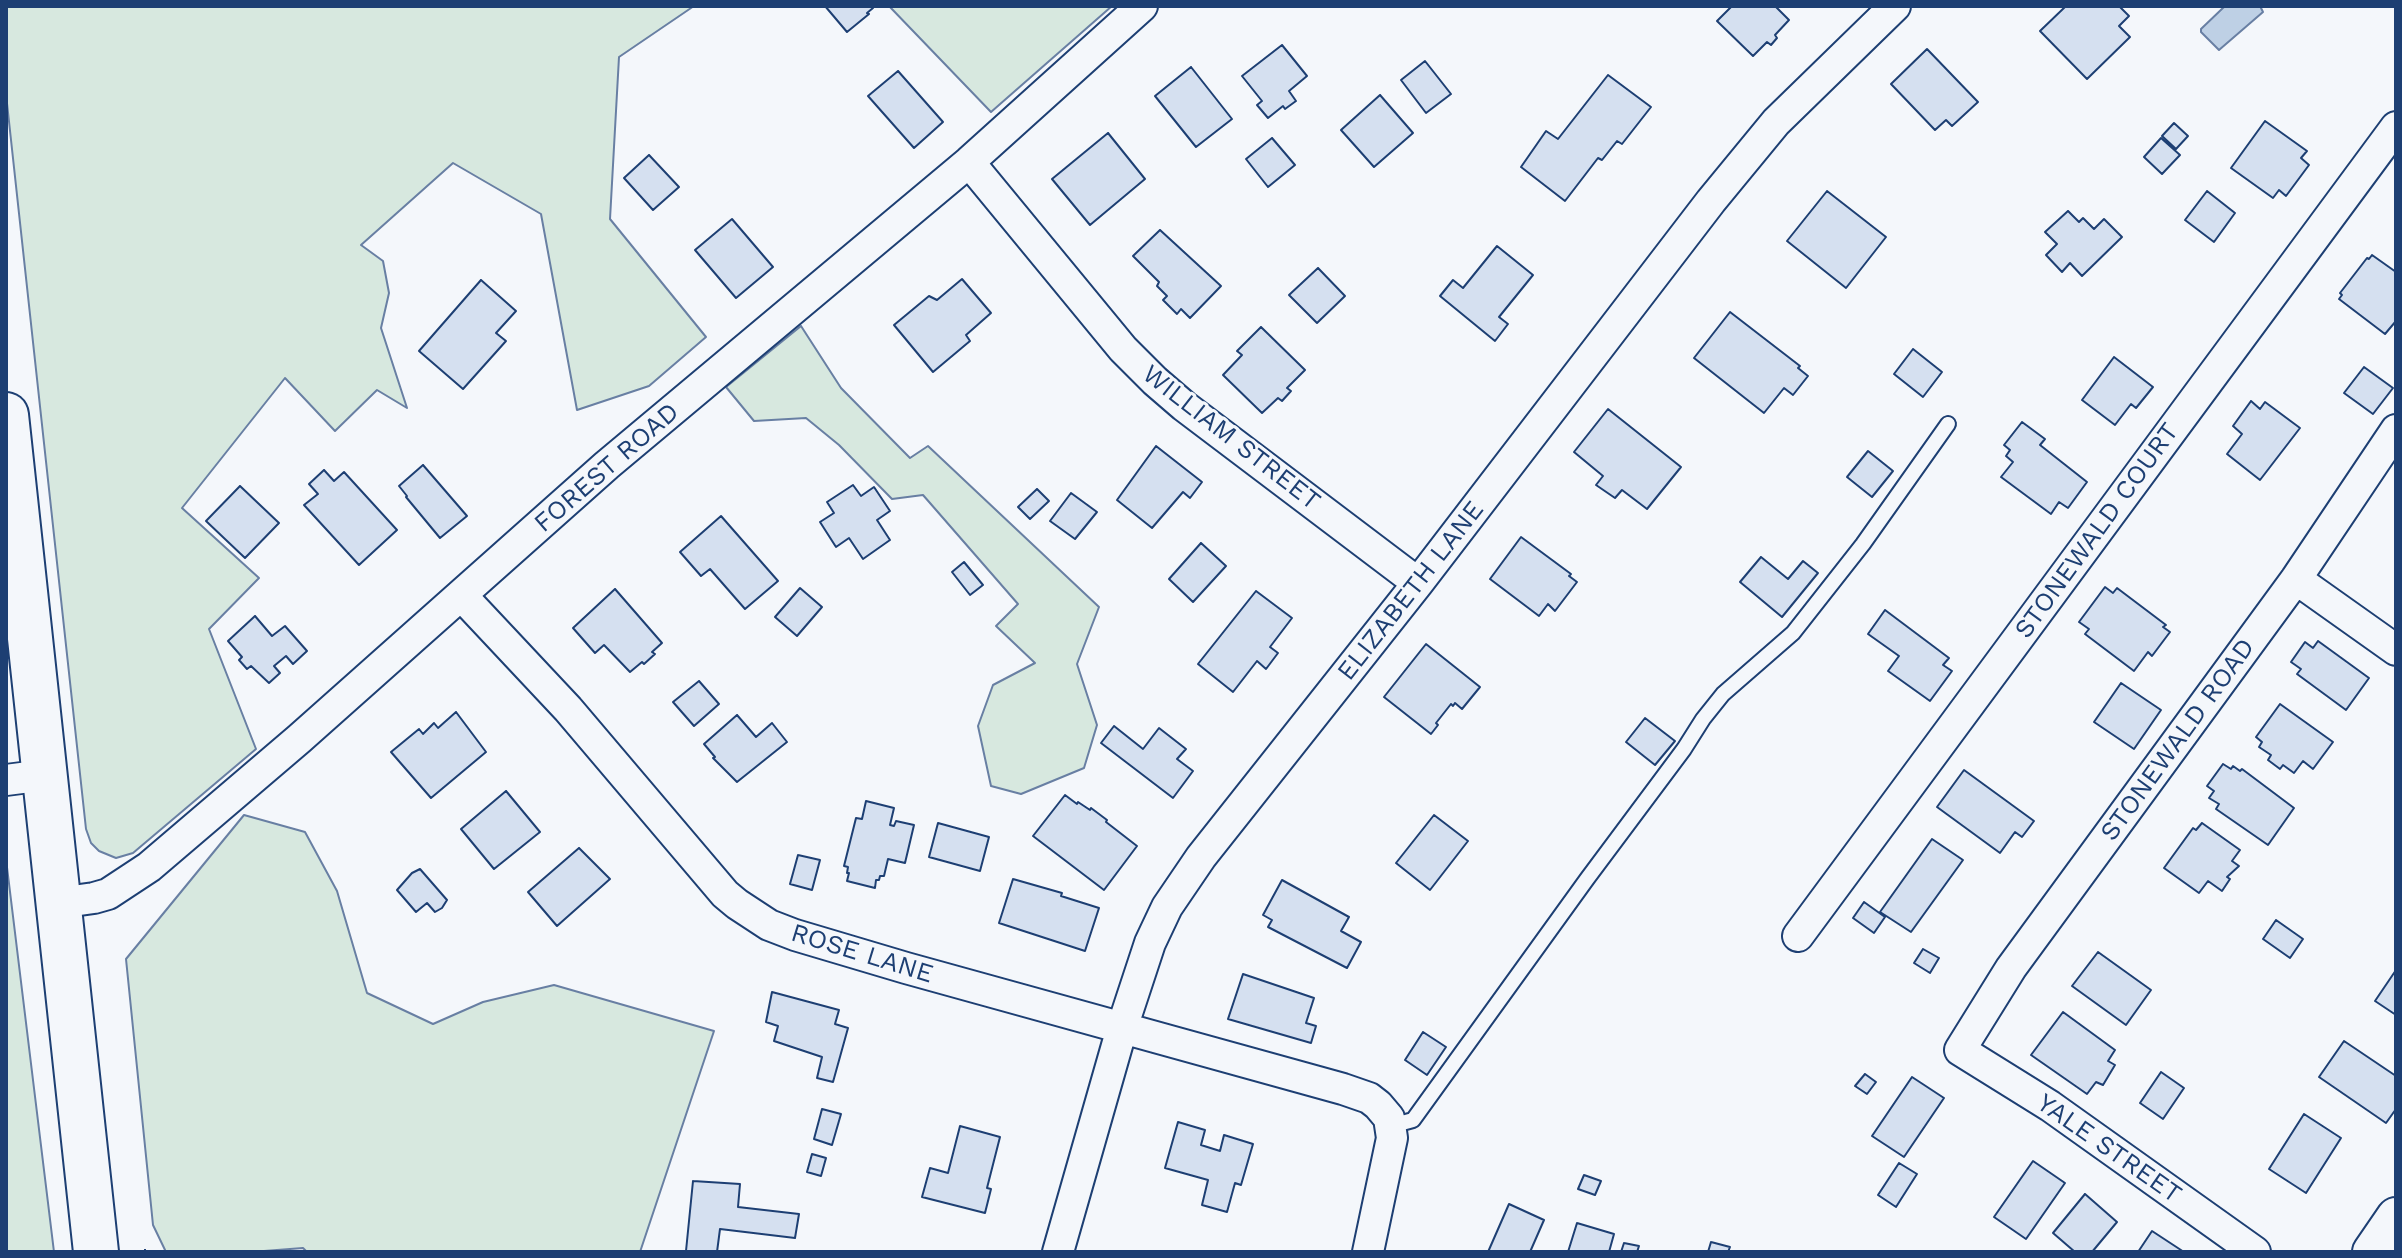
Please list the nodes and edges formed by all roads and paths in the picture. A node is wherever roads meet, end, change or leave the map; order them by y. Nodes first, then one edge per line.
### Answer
1 (1142, 6) edge
2 (1895, 6) edge
3 (2396, 127) edge
4 (969, 162) junction
5 (6, 415) edge
6 (1948, 424) dead end
7 (2396, 430) edge
8 (2296, 579) junction
9 (1418, 583) junction
10 (462, 596) junction
11 (2396, 650) edge
12 (26, 778) edge
13 (58, 903) junction
14 (1798, 936) dead end
15 (1122, 1028) junction
16 (1960, 1050) joint
17 (1388, 1119) junction
18 (2396, 1217) edge
19 (96, 1252) edge
20 (1058, 1252) edge
21 (1368, 1252) edge
22 (2255, 1252) edge
23 (2372, 1252) edge

1 - 4 street, FOREST ROAD
2 - 9 street, ELIZABETH LANE
3 - 14 street, STONEWALD COURT
4 - 9 street, WILLIAM STREET
4 - 10 street, FOREST ROAD
5 - 12 main road
6 - 17 lane
7 - 8 street, STONEWALD ROAD
8 - 11 street
8 - 16 street, STONEWALD ROAD
9 - 15 street, ELIZABETH LANE
10 - 13 street, FOREST ROAD
10 - 15 street, ROSE LANE
12 - 13 main road
13 - 19 main road
15 - 17 street, ROSE LANE
15 - 20 street, ELIZABETH LANE
16 - 22 street, YALE STREET
17 - 21 street
18 - 23 street

